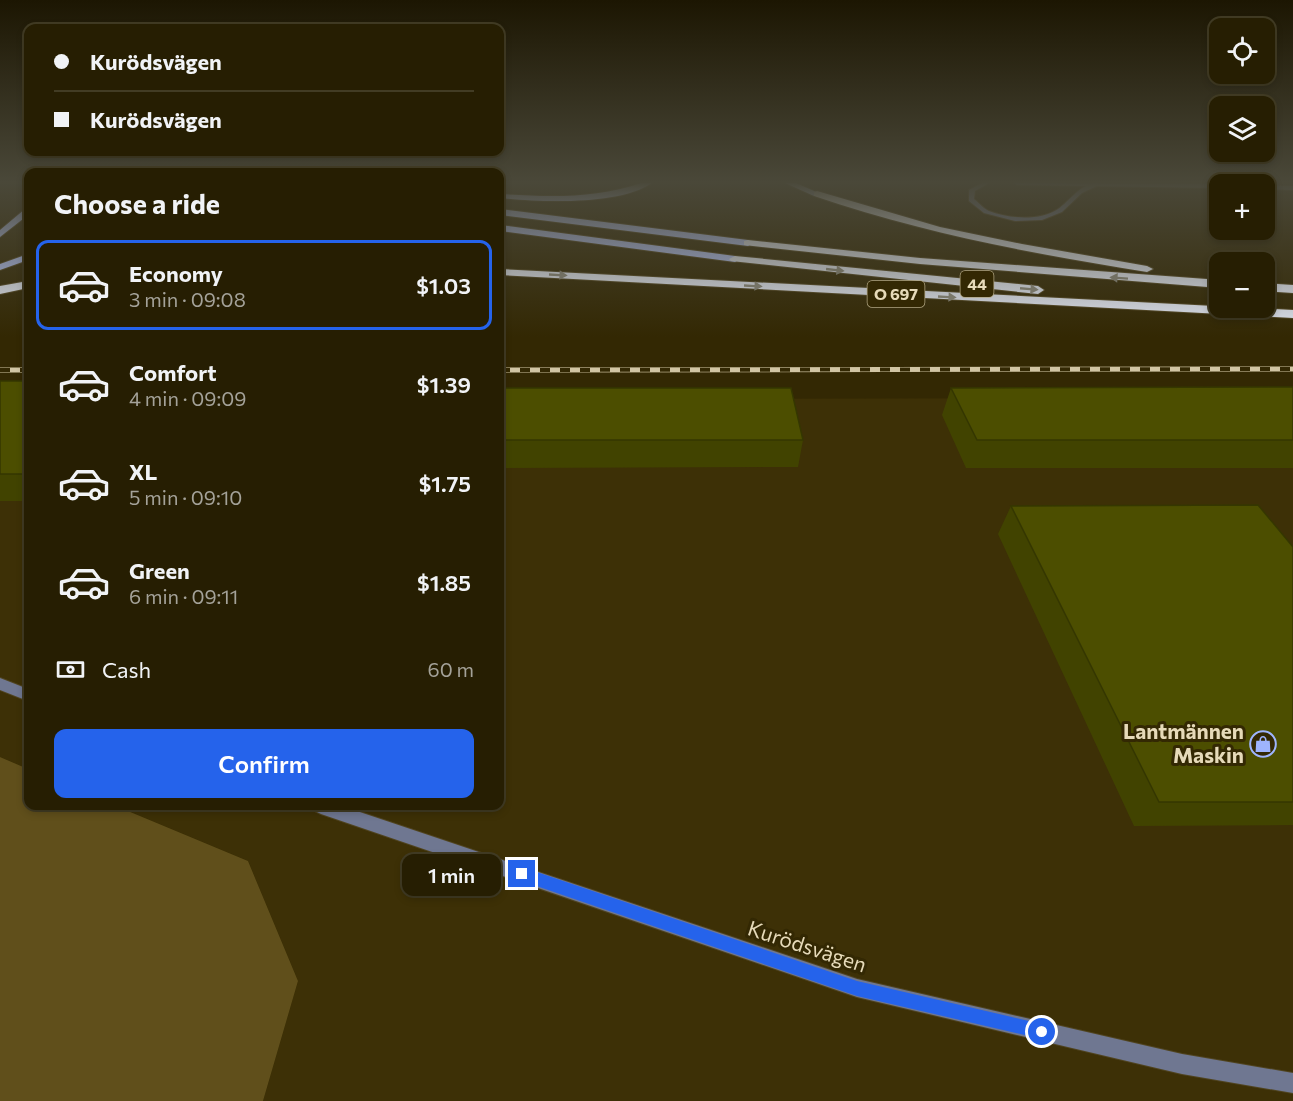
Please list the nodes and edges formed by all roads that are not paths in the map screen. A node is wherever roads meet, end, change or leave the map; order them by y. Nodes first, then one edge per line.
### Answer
1 (548, 234) edge
2 (679, 234) edge
3 (953, 234) edge
4 (748, 243) joint
5 (24, 248) edge
6 (0, 257) edge
7 (24, 258) edge
8 (735, 259) joint
9 (0, 267) edge
10 (504, 272) edge
11 (1209, 281) edge
12 (1209, 282) edge
13 (24, 286) edge
14 (1275, 288) edge
15 (1293, 289) edge
16 (0, 290) edge
17 (1209, 304) edge
18 (1275, 310) edge
19 (1293, 312) edge
20 (0, 684) edge
21 (24, 693) edge
22 (333, 810) edge
23 (1293, 1083) edge

1 - 8 main road, 44
2 - 4 main road, 44
3 - 11 highway
12 -> 4 highway, 44
5 - 6 main road
7 - 9 main road
8 -> 17 highway, 44
10 -> 19 highway, O 697
13 - 16 highway
14 - 15 highway
18 - 19 highway
20 - 21 street
22 - 23 street, Kurödsvägen

